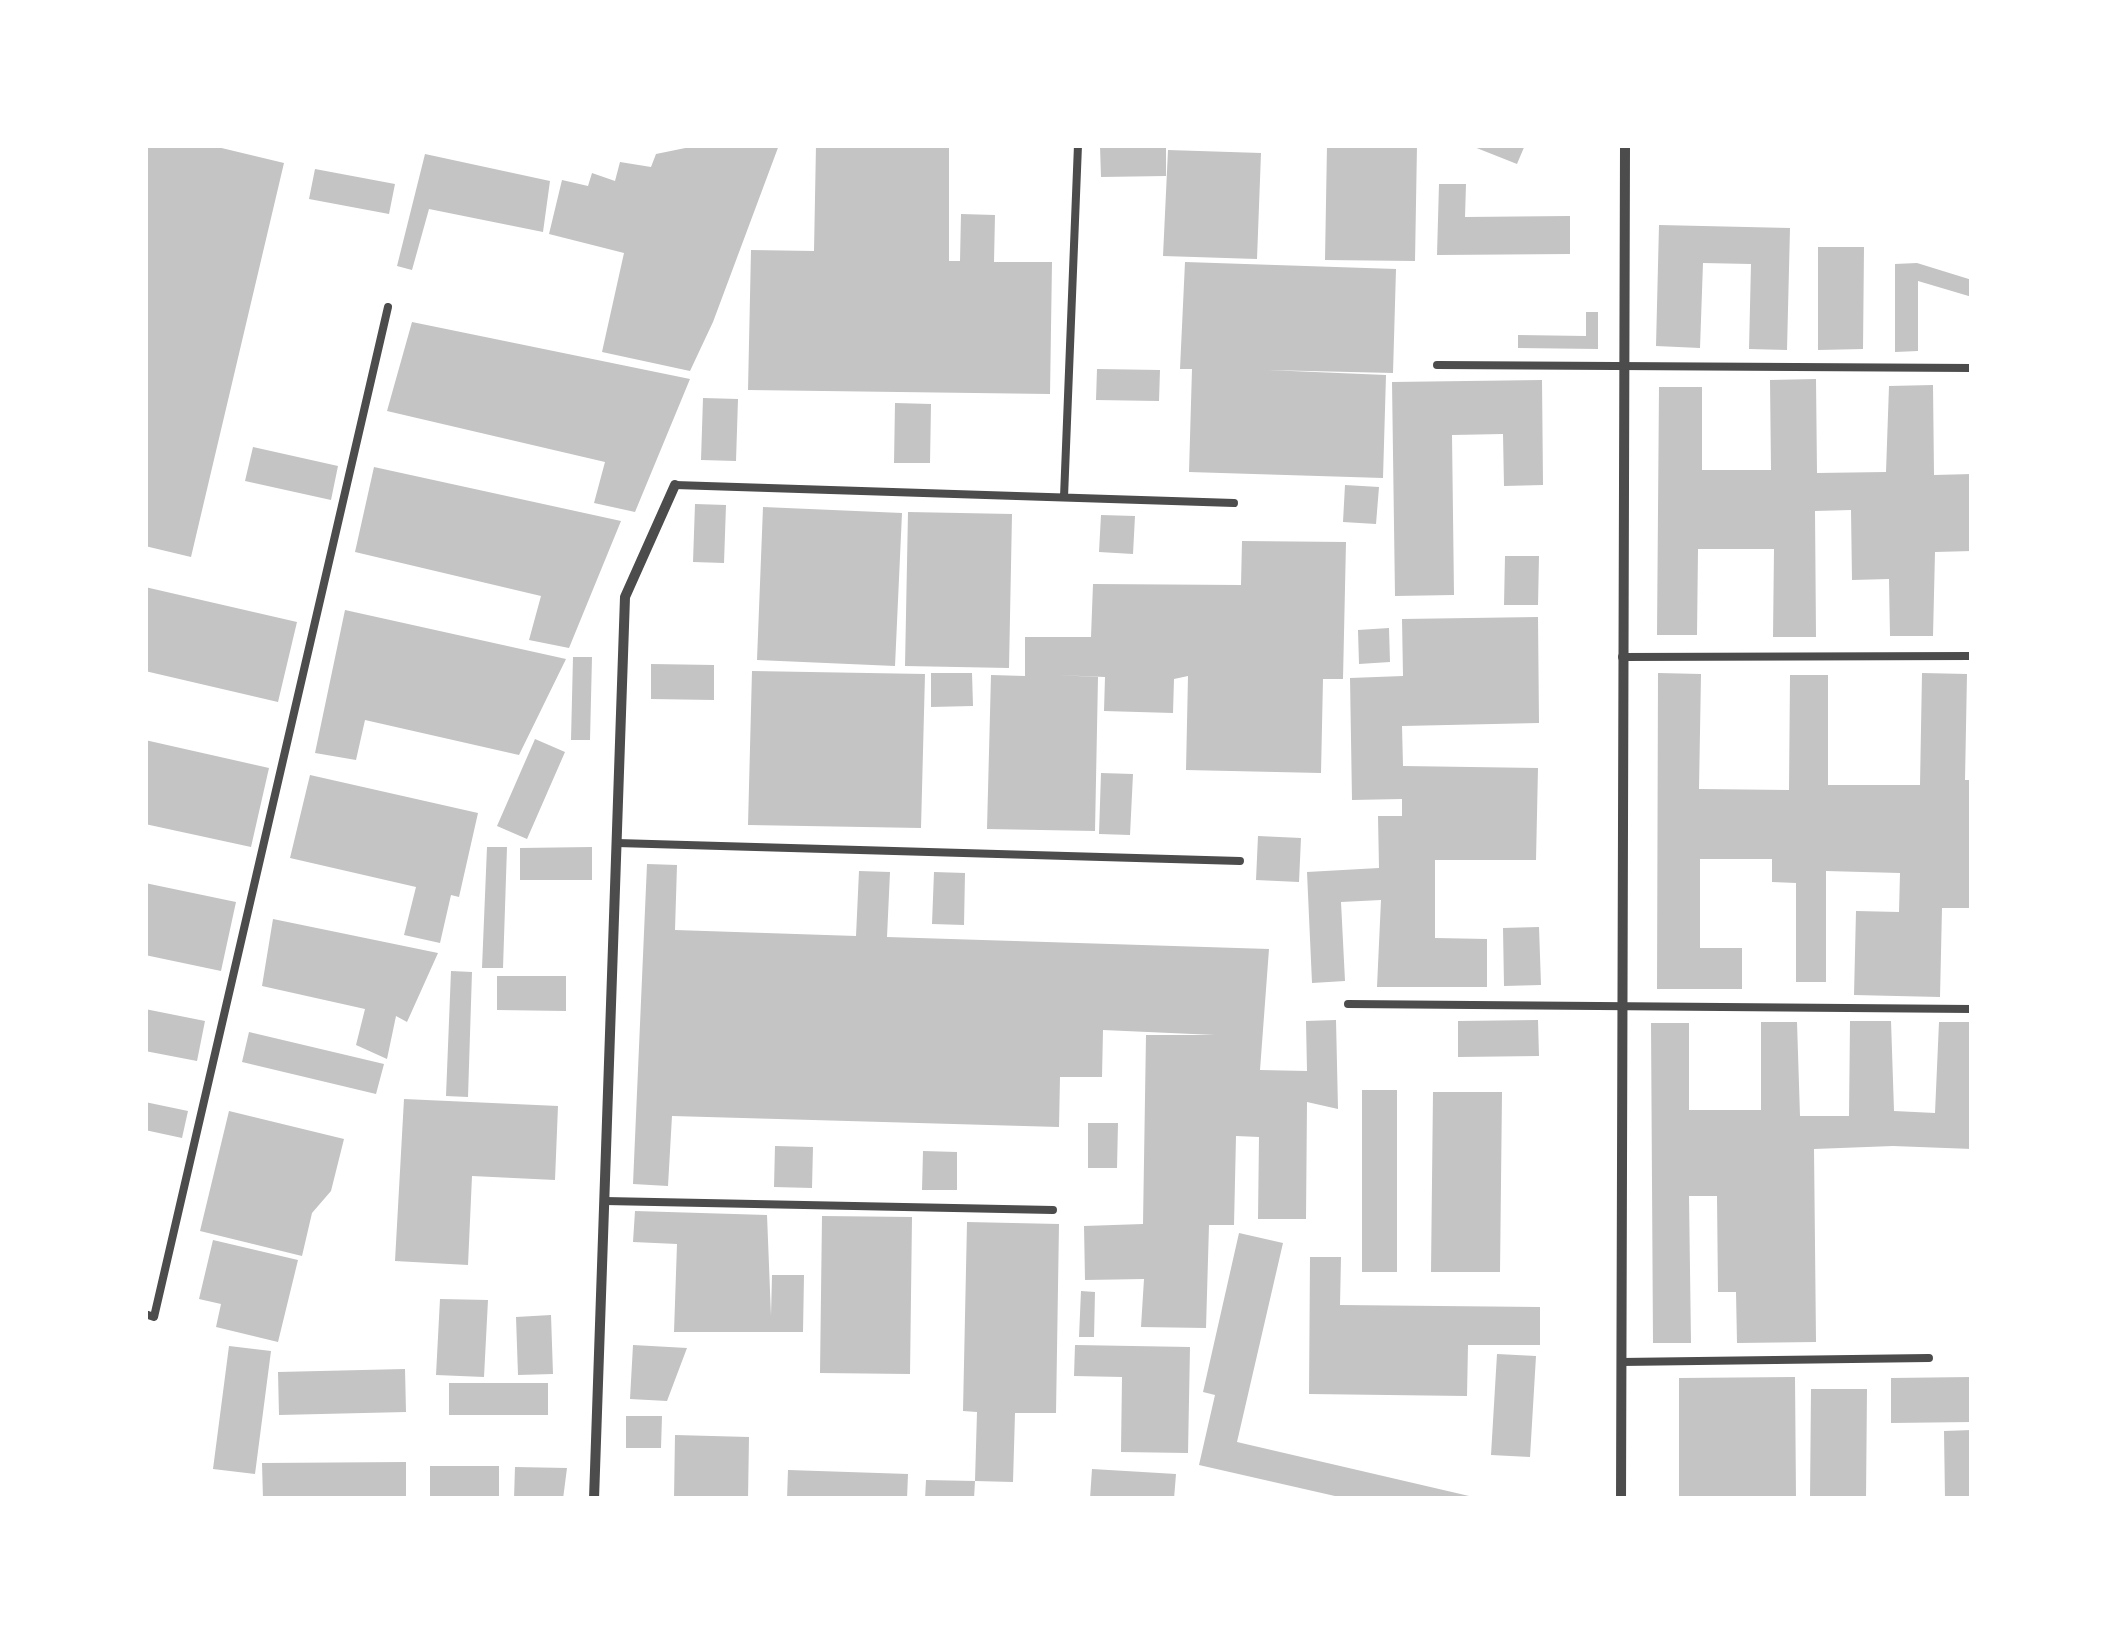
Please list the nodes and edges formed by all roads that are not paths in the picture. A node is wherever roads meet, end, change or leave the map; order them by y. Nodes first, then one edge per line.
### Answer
1 (1078, 145) edge
2 (1625, 145) edge
3 (388, 307) dead end
4 (1437, 365) dead end
5 (1622, 365) junction
6 (1972, 368) edge
7 (675, 484) joint
8 (1064, 498) junction
9 (1234, 503) dead end
10 (1972, 656) edge
11 (1622, 657) junction
12 (617, 843) junction
13 (1240, 861) dead end
14 (1348, 1004) dead end
15 (1621, 1007) junction
16 (1972, 1009) edge
17 (604, 1202) junction
18 (1053, 1210) dead end
19 (150, 1316) edge
20 (1930, 1358) dead end
21 (1621, 1362) junction
22 (594, 1499) edge
23 (1620, 1499) edge

1 - 8 street
2 - 5 street
3 - 19 street
4 - 5 street
5 - 6 street
5 - 11 street
7 - 8 street
7 - 12 street
8 - 9 street
10 - 11 street
11 - 15 street
12 - 13 street
12 - 17 street
14 - 15 street
15 - 16 street
15 - 21 street
17 - 18 street
17 - 22 street
20 - 21 street
21 - 23 street

